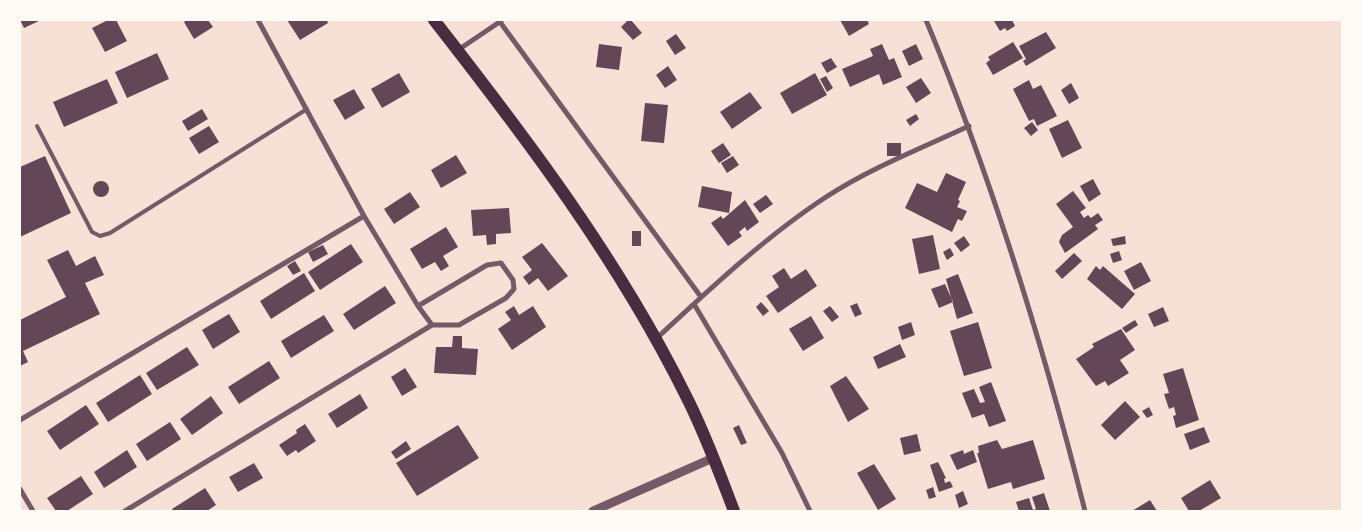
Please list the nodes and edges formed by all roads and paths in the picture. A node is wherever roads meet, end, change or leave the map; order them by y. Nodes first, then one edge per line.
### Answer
1 (258, 20) edge
2 (434, 20) edge
3 (926, 20) edge
4 (501, 21) edge
5 (458, 51) junction
6 (306, 109) junction
7 (37, 126) dead end
8 (969, 126) junction
9 (364, 216) junction
10 (701, 297) junction
11 (694, 304) junction
12 (418, 306) junction
13 (432, 325) junction
14 (656, 338) junction
15 (20, 420) edge
16 (713, 458) junction
17 (20, 489) edge
18 (33, 511) edge
19 (125, 511) edge
20 (593, 511) edge
21 (734, 511) edge
22 (810, 511) edge
23 (1086, 511) edge

1 - 6 street
2 - 5 highway
3 - 8 street
4 - 5 street
4 - 10 street
5 - 14 highway
6 - 7 lane
6 - 9 street
8 - 10 street
8 - 23 street
9 - 12 street
9 - 15 street
10 - 11 street
11 - 14 street
11 - 22 street
12 - 13 street
12 - 13 street
13 - 19 street
14 - 16 highway
16 - 20 street
16 - 21 highway
17 - 18 street

